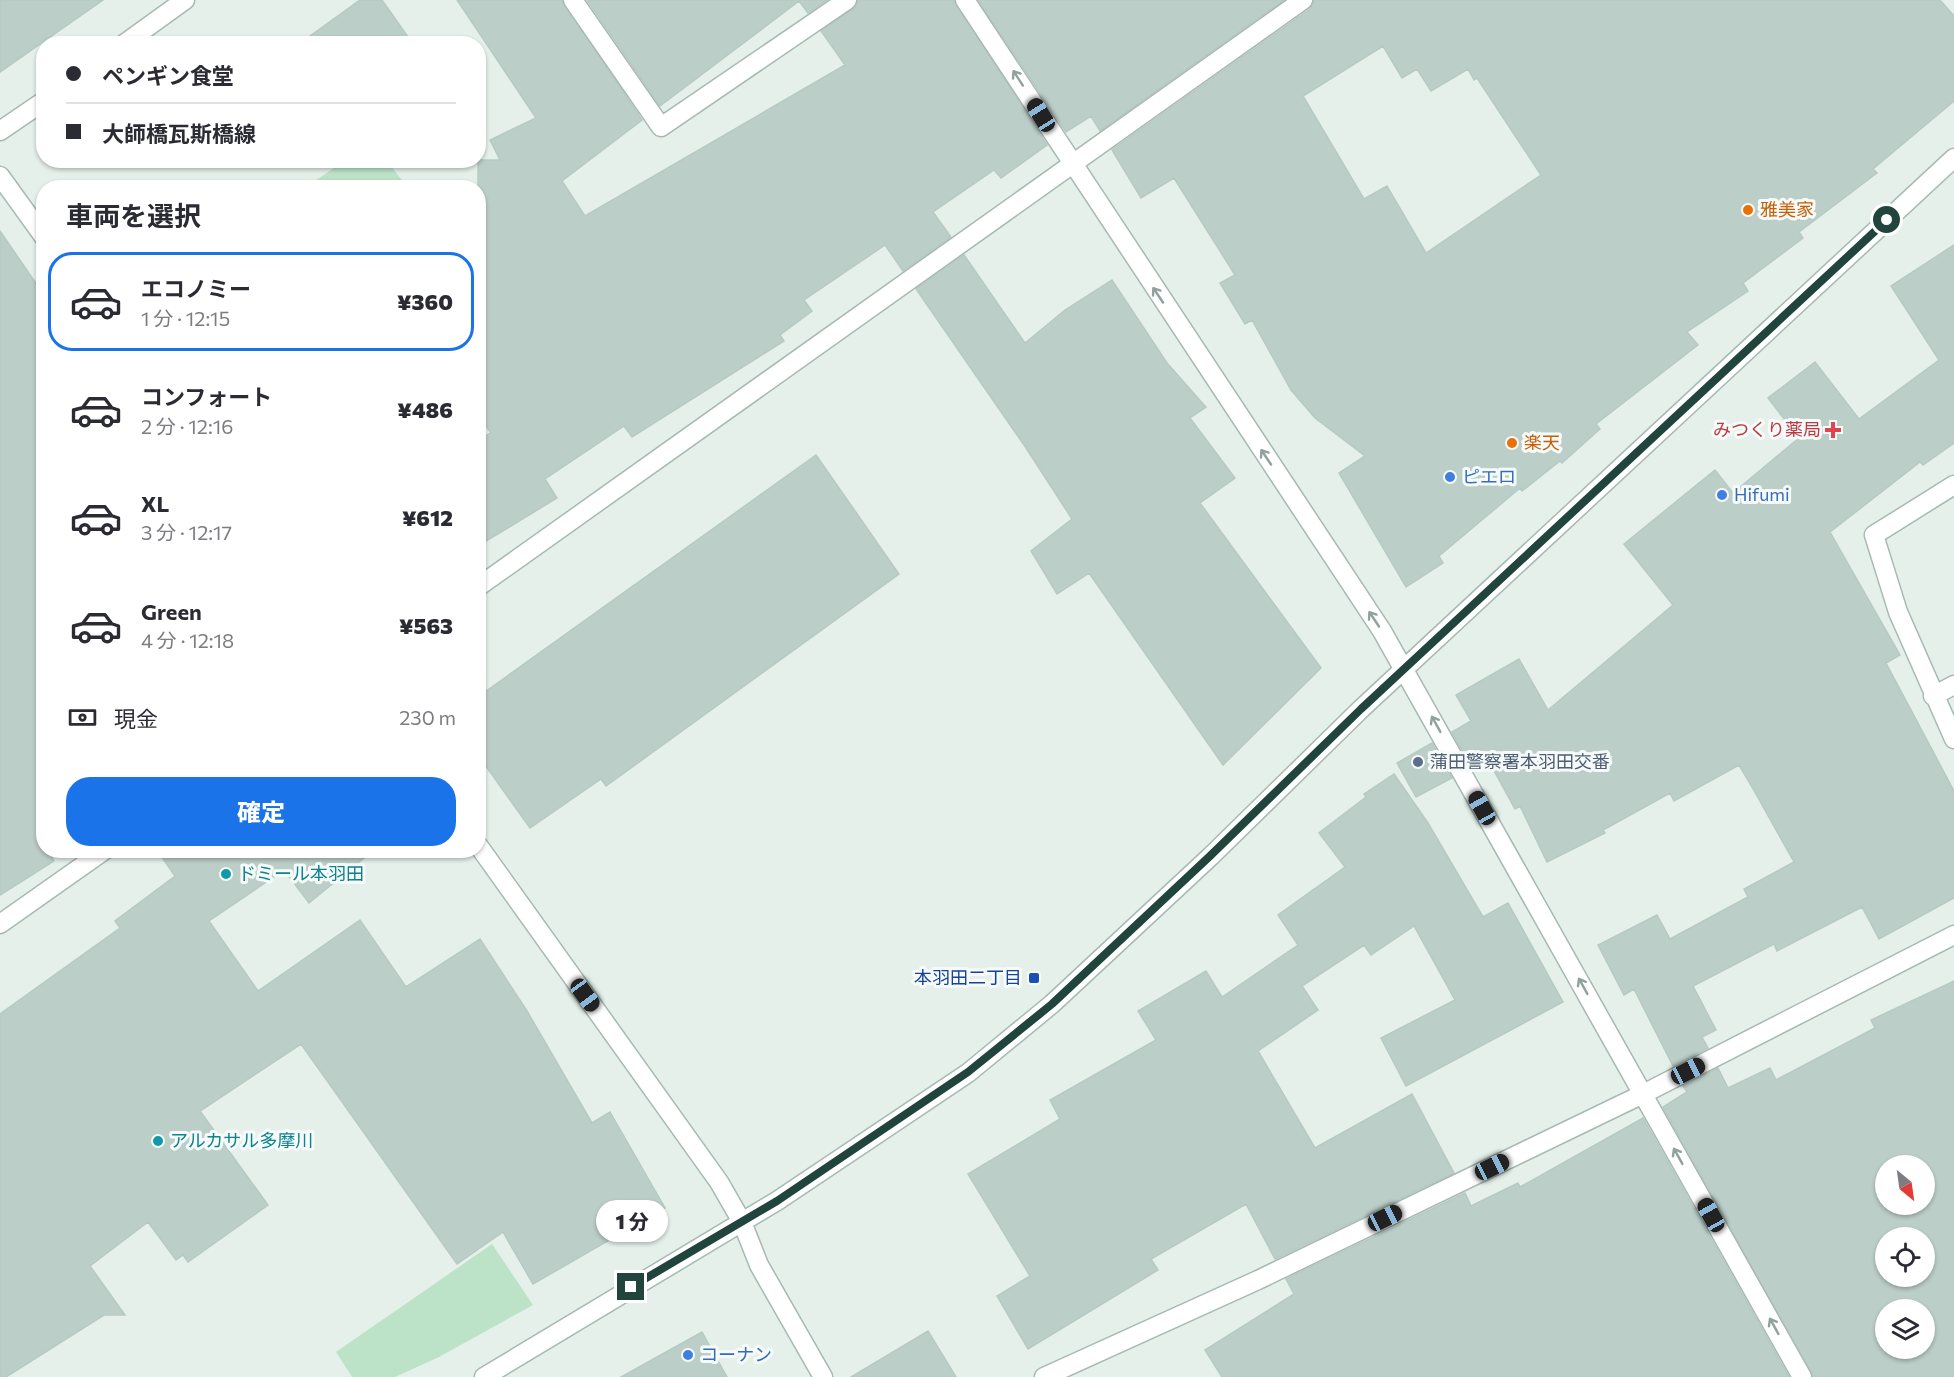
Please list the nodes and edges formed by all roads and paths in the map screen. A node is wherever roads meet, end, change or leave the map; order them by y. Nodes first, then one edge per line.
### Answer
1 (185, 0) edge
2 (573, 0) edge
3 (847, 0) edge
4 (965, 0) edge
5 (1303, 0) edge
6 (135, 36) edge
7 (36, 106) edge
8 (0, 131) edge
9 (1954, 158) edge
10 (1072, 166) junction
11 (0, 176) edge
12 (36, 226) edge
13 (1954, 485) edge
14 (486, 581) edge
15 (1405, 669) junction
16 (1954, 685) edge
17 (1933, 696) junction
18 (1954, 739) edge
19 (486, 856) edge
20 (94, 858) edge
21 (0, 924) edge
22 (1954, 935) edge
23 (1643, 1094) junction
24 (742, 1222) junction
25 (484, 1377) edge
26 (823, 1377) edge
27 (1044, 1377) edge
28 (1802, 1377) edge

1 - 6 street
2 - 3 street
10 -> 4 street
5 - 10 street
7 - 8 street
9 - 15 street
10 - 14 street
15 -> 10 street
11 - 12 street
13 - 17 street
23 -> 15 street
15 - 24 street
16 - 17 street
17 - 18 street
19 - 24 street
20 - 21 street
22 - 23 street
23 - 27 street
28 -> 23 street
24 - 25 street
24 - 26 street

